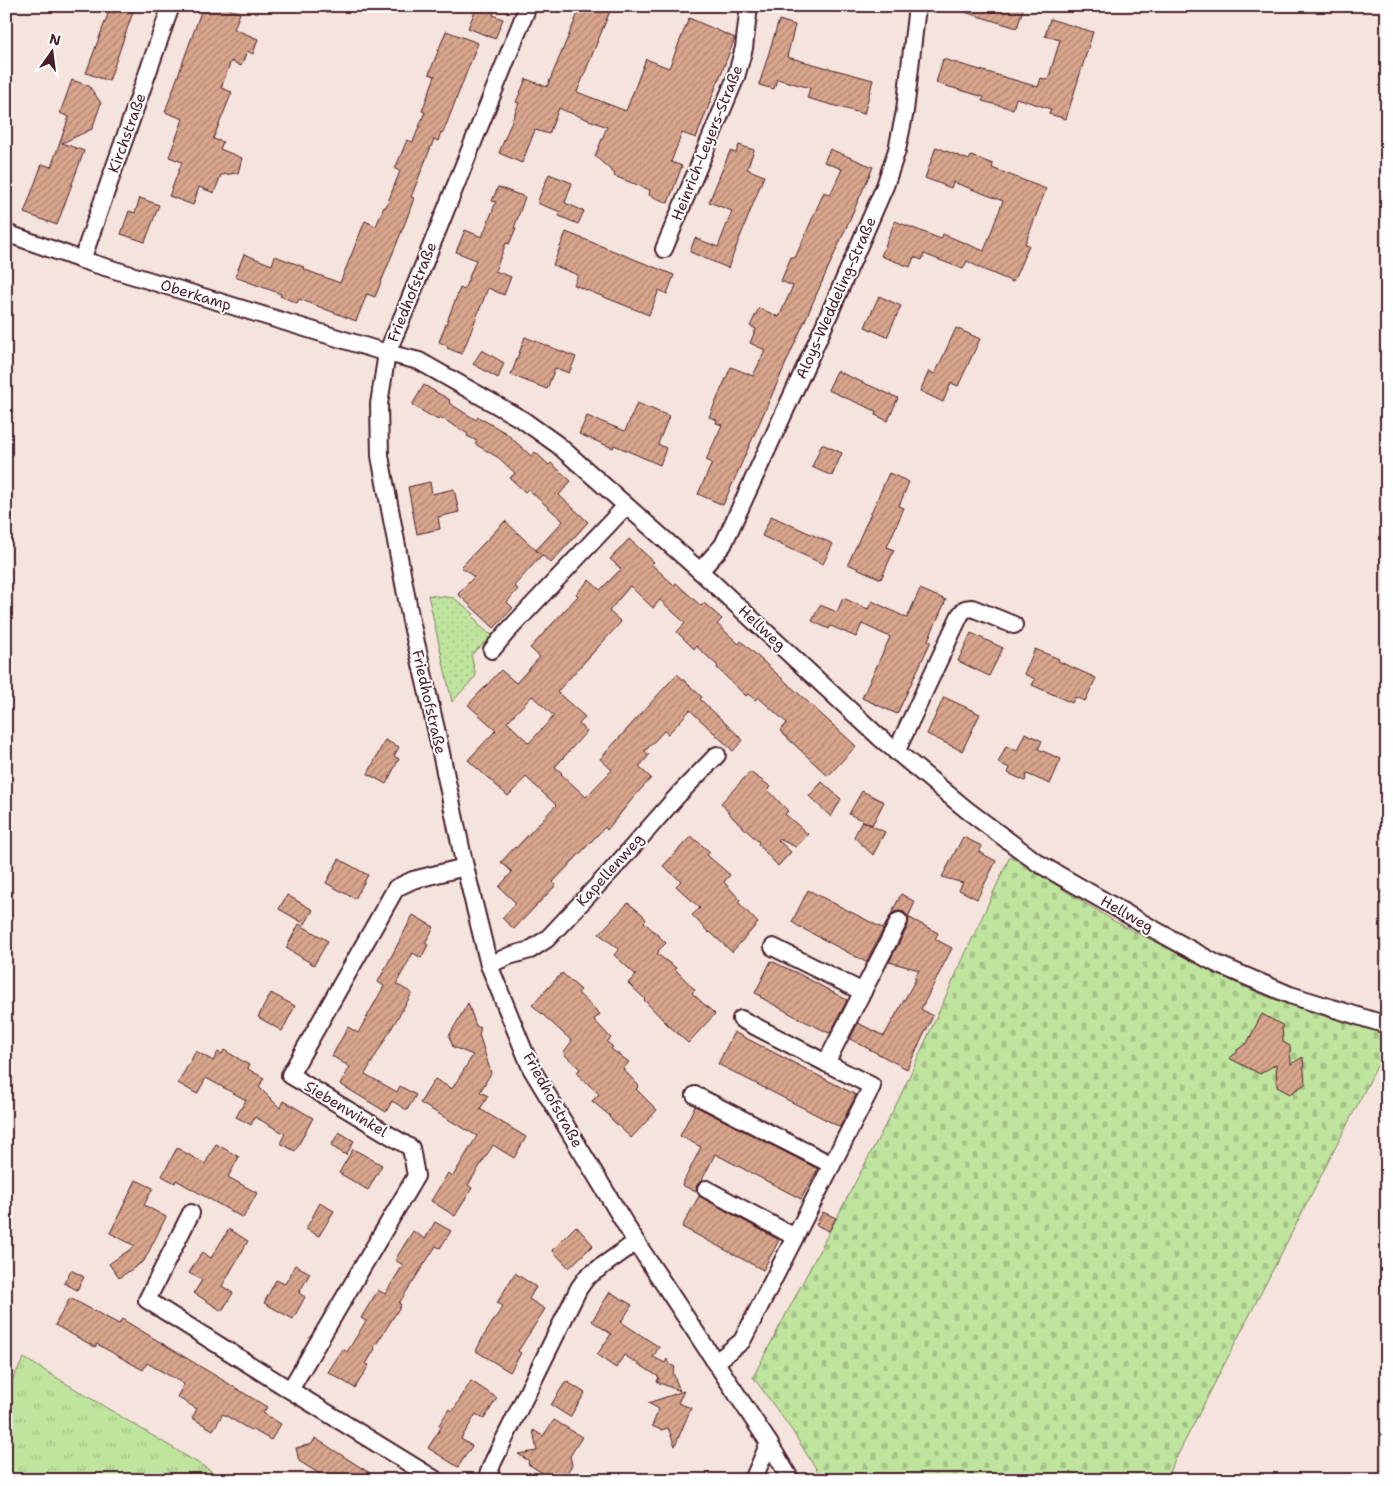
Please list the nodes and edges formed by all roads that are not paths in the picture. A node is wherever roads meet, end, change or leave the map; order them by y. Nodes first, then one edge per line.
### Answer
1 (172, 6) edge
2 (528, 6) edge
3 (749, 6) edge
4 (917, 6) edge
5 (6, 233) edge
6 (664, 249) dead end
7 (82, 260) junction
8 (387, 353) junction
9 (626, 506) junction
10 (700, 571) junction
11 (1014, 625) dead end
12 (492, 650) dead end
13 (896, 752) junction
14 (717, 755) dead end
15 (465, 867) junction
16 (899, 921) dead end
17 (774, 947) dead end
18 (489, 965) junction
19 (862, 992) junction
20 (741, 1019) dead end
21 (1387, 1025) edge
22 (826, 1063) junction
23 (695, 1095) dead end
24 (832, 1165) junction
25 (706, 1188) dead end
26 (191, 1213) dead end
27 (795, 1237) junction
28 (636, 1242) junction
29 (715, 1363) junction
30 (290, 1390) junction
31 (769, 1443) junction
32 (436, 1480) edge
33 (486, 1480) edge
34 (753, 1480) edge
35 (791, 1480) edge

1 - 7 street, Kirchstraße
2 - 8 street, Friedhofstraße
3 - 6 street, Heinrich-Leyers-Straße
4 - 10 street, Aloys-Weddeling-Straße
5 - 7 street, Oberkamp
7 - 8 street, Oberkamp
8 - 9 street, Hellweg
8 - 15 street, Friedhofstraße
9 - 10 street, Hellweg
9 - 12 street
10 - 13 street, Hellweg
11 - 13 street
13 - 21 street, Hellweg
14 - 18 street, Kapellenweg
15 - 18 street, Friedhofstraße
15 - 30 street, Siebenwinkel
16 - 19 street
17 - 19 street
18 - 28 street, Friedhofstraße
19 - 22 street
20 - 22 street
22 - 24 street
23 - 24 street
24 - 27 street
25 - 27 street
26 - 30 street
27 - 29 street
28 - 29 street, Friedhofstraße
28 - 33 street
29 - 31 street, Friedhofstraße
30 - 32 street
31 - 34 street
31 - 35 street, Friedhofstraße

